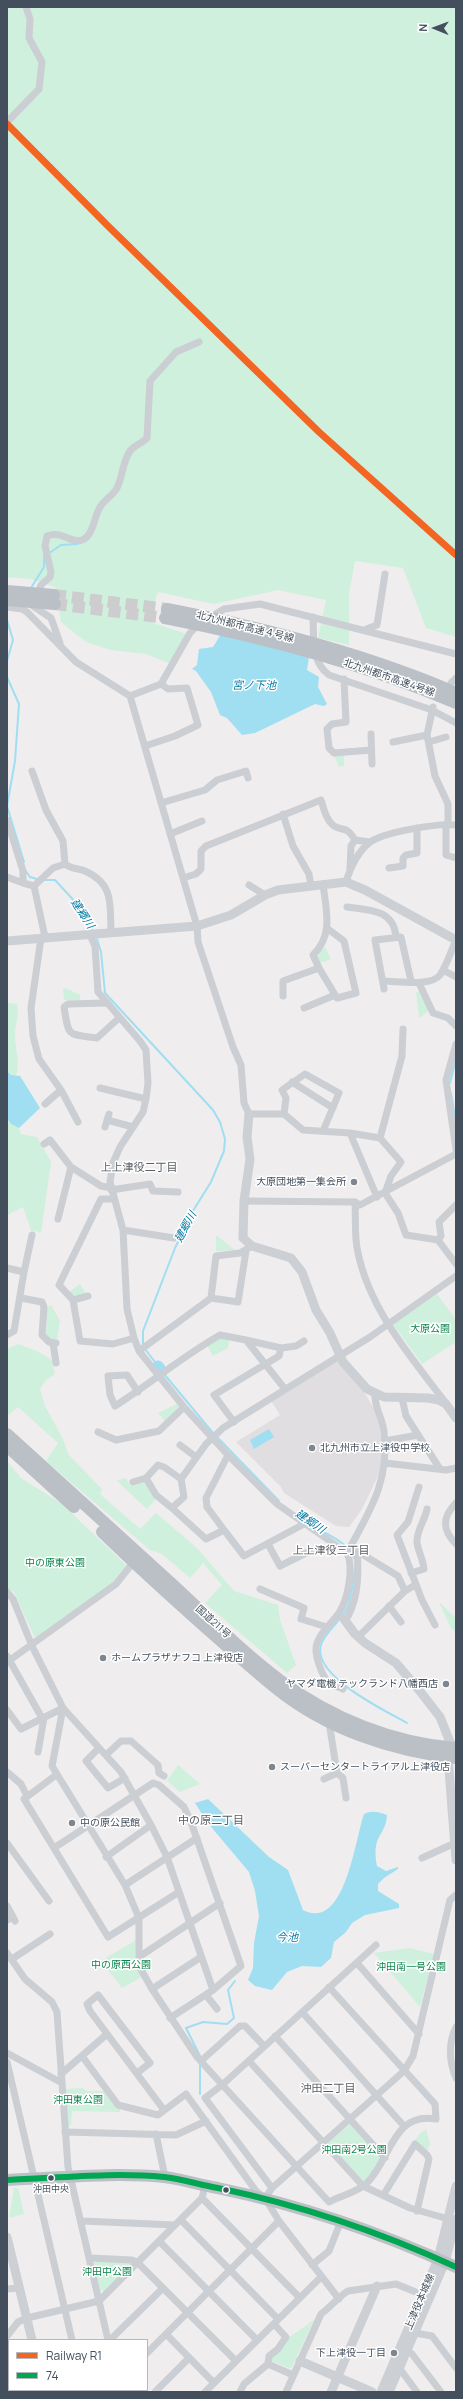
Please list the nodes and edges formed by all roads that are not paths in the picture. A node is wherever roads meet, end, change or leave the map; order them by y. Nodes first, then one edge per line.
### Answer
1 (26, 7) edge
2 (7, 122) edge
3 (199, 342) dead end
4 (385, 574) dead end
5 (7, 591) edge
6 (55, 599) tunnel mouth
7 (33, 603) junction
8 (8, 605) edge
9 (166, 614) tunnel mouth
10 (313, 617) junction
11 (364, 630) junction
12 (61, 646) junction
13 (322, 651) junction
14 (456, 654) edge
15 (344, 679) junction
16 (161, 684) junction
17 (454, 685) edge
18 (130, 696) junction
19 (456, 703) edge
20 (432, 709) junction
21 (456, 722) edge
22 (371, 734) dead end
23 (446, 737) dead end
24 (428, 738) junction
25 (393, 742) dead end
26 (145, 746) junction
27 (371, 750) junction
28 (372, 764) dead end
29 (32, 771) dead end
30 (248, 778) dead end
31 (161, 803) junction
32 (283, 814) junction
33 (7, 820) edge
34 (202, 821) dead end
35 (450, 824) edge
36 (417, 828) junction
37 (170, 834) junction
38 (355, 840) junction
39 (370, 842) junction
40 (456, 858) edge
41 (65, 864) junction
42 (389, 868) dead end
43 (350, 869) junction
44 (8, 878) edge
45 (183, 878) junction
46 (346, 882) junction
47 (23, 883) junction
48 (323, 884) junction
49 (35, 885) junction
50 (249, 885) dead end
51 (311, 886) junction
52 (265, 895) junction
53 (347, 907) dead end
54 (197, 926) junction
55 (328, 929) junction
56 (111, 932) junction
57 (94, 934) junction
58 (396, 936) junction
59 (43, 938) junction
60 (456, 940) edge
61 (7, 941) edge
62 (319, 968) junction
63 (443, 970) junction
64 (456, 977) edge
65 (383, 981) junction
66 (411, 981) junction
67 (419, 983) junction
68 (384, 989) dead end
69 (335, 995) junction
70 (283, 996) dead end
71 (106, 1003) junction
72 (304, 1008) dead end
73 (120, 1018) junction
74 (456, 1026) edge
75 (403, 1029) dead end
76 (456, 1044) edge
77 (292, 1082) junction
78 (100, 1088) dead end
79 (61, 1090) junction
80 (146, 1099) junction
81 (45, 1104) dead end
82 (333, 1108) junction
83 (249, 1114) junction
84 (284, 1114) junction
85 (107, 1120) dead end
86 (78, 1122) dead end
87 (133, 1127) junction
88 (323, 1131) junction
89 (350, 1133) junction
90 (363, 1135) junction
91 (380, 1138) junction
92 (44, 1144) dead end
93 (456, 1150) edge
94 (358, 1151) junction
95 (456, 1154) edge
96 (71, 1167) junction
97 (111, 1189) junction
98 (178, 1192) dead end
99 (385, 1193) junction
100 (377, 1197) junction
101 (113, 1199) junction
102 (244, 1201) junction
103 (355, 1202) junction
104 (456, 1205) edge
105 (58, 1219) dead end
106 (123, 1230) junction
107 (32, 1235) dead end
108 (174, 1238) dead end
109 (438, 1240) junction
110 (249, 1249) junction
111 (456, 1264) edge
112 (7, 1268) edge
113 (24, 1272) junction
114 (456, 1276) edge
115 (88, 1296) dead end
116 (21, 1298) junction
117 (211, 1298) junction
118 (73, 1300) junction
119 (388, 1325) junction
120 (7, 1335) edge
121 (134, 1338) junction
122 (246, 1340) junction
123 (304, 1341) dead end
124 (281, 1348) junction
125 (140, 1351) junction
126 (342, 1355) junction
127 (56, 1363) dead end
128 (267, 1365) junction
129 (160, 1376) junction
130 (286, 1389) junction
131 (138, 1392) junction
132 (375, 1394) junction
133 (402, 1398) junction
134 (446, 1404) junction
135 (184, 1407) junction
136 (456, 1418) edge
137 (234, 1422) junction
138 (98, 1432) dead end
139 (7, 1434) edge
140 (418, 1435) junction
141 (215, 1436) junction
142 (385, 1441) junction
143 (180, 1445) dead end
144 (7, 1446) edge
145 (228, 1455) junction
146 (196, 1457) junction
147 (385, 1463) junction
148 (456, 1468) edge
149 (440, 1469) junction
150 (146, 1478) junction
151 (181, 1479) junction
152 (133, 1482) dead end
153 (419, 1487) dead end
154 (456, 1503) edge
155 (172, 1508) junction
156 (427, 1510) dead end
157 (304, 1524) junction
158 (224, 1530) junction
159 (268, 1544) junction
160 (456, 1544) edge
161 (310, 1551) dead end
162 (347, 1553) junction
163 (136, 1559) junction
164 (353, 1563) junction
165 (411, 1573) junction
166 (415, 1585) junction
167 (260, 1589) dead end
168 (405, 1591) junction
169 (7, 1592) edge
170 (389, 1606) junction
171 (343, 1617) junction
172 (401, 1622) dead end
173 (435, 1625) dead end
174 (327, 1627) junction
175 (358, 1637) junction
176 (32, 1646) junction
177 (9, 1658) edge
178 (344, 1689) dead end
179 (63, 1708) junction
180 (7, 1710) edge
181 (43, 1718) junction
182 (329, 1722) junction
183 (99, 1748) junction
184 (38, 1752) dead end
185 (453, 1753) edge
186 (106, 1755) junction
187 (7, 1772) edge
188 (337, 1773) junction
189 (56, 1775) junction
190 (164, 1776) dead end
191 (125, 1778) junction
192 (324, 1779) dead end
193 (135, 1795) junction
194 (28, 1796) junction
195 (346, 1798) dead end
196 (87, 1826) junction
197 (151, 1826) junction
198 (197, 1838) junction
199 (7, 1843) edge
200 (455, 1843) junction
201 (54, 1848) junction
202 (106, 1857) junction
203 (168, 1857) junction
204 (422, 1858) dead end
205 (456, 1860) edge
206 (125, 1885) junction
207 (179, 1892) junction
208 (456, 1895) edge
209 (49, 1901) dead end
210 (220, 1903) junction
211 (7, 1906) edge
212 (138, 1918) junction
213 (12, 1919) edge
214 (191, 1924) junction
215 (50, 1934) dead end
216 (376, 1945) dead end
217 (7, 1953) edge
218 (138, 1957) junction
219 (201, 1957) junction
220 (12, 1959) junction
221 (357, 1963) junction
222 (329, 1987) junction
223 (152, 1989) junction
224 (213, 1990) junction
225 (206, 1995) junction
226 (217, 2009) dead end
227 (302, 2012) junction
228 (170, 2018) junction
229 (456, 2027) edge
230 (107, 2034) junction
231 (419, 2034) junction
232 (275, 2036) junction
233 (264, 2046) junction
234 (7, 2053) edge
235 (82, 2056) junction
236 (199, 2059) junction
237 (249, 2061) junction
238 (7, 2062) edge
239 (404, 2071) junction
240 (137, 2073) junction
241 (61, 2074) junction
242 (456, 2078) edge
243 (62, 2084) junction
244 (222, 2085) junction
245 (377, 2095) junction
246 (164, 2110) junction
247 (350, 2118) junction
248 (206, 2121) junction
249 (404, 2126) junction
250 (65, 2132) junction
251 (156, 2134) junction
252 (323, 2142) junction
253 (385, 2158) junction
254 (296, 2166) junction
255 (71, 2177) junction
256 (165, 2177) junction
257 (35, 2179) junction
258 (7, 2180) edge
259 (205, 2186) junction
260 (363, 2186) junction
261 (456, 2188) edge
262 (269, 2193) junction
263 (384, 2194) junction
264 (202, 2198) junction
265 (417, 2210) junction
266 (453, 2220) edge
267 (82, 2221) junction
268 (279, 2221) junction
269 (341, 2221) junction
270 (178, 2223) junction
271 (7, 2237) edge
272 (159, 2241) junction
273 (252, 2248) junction
274 (9, 2256) edge
275 (90, 2258) junction
276 (138, 2263) junction
277 (446, 2263) edge
278 (312, 2265) junction
279 (230, 2270) junction
280 (321, 2277) junction
281 (377, 2286) junction
282 (19, 2288) junction
283 (163, 2288) junction
284 (7, 2289) edge
285 (208, 2292) junction
286 (423, 2295) junction
287 (299, 2297) junction
288 (339, 2299) junction
289 (99, 2301) junction
290 (64, 2308) junction
291 (188, 2312) junction
292 (27, 2318) junction
293 (276, 2321) junction
294 (415, 2333) junction
295 (166, 2334) junction
296 (7, 2336) edge
297 (32, 2339) edge
298 (72, 2339) edge
299 (109, 2339) edge
300 (110, 2339) edge
301 (257, 2340) junction
302 (408, 2351) junction
303 (148, 2352) edge
304 (189, 2358) junction
305 (300, 2360) junction
306 (236, 2361) junction
307 (268, 2364) junction
308 (455, 2364) edge
309 (400, 2369) junction
310 (293, 2375) junction
311 (338, 2376) junction
312 (214, 2383) junction
313 (155, 2392) edge
314 (205, 2392) edge
315 (240, 2392) edge
316 (286, 2392) edge
317 (331, 2392) edge
318 (372, 2392) edge
319 (381, 2392) edge
320 (389, 2392) edge
321 (417, 2392) edge
322 (441, 2392) edge

1 - 2 street
3 - 7 street
4 - 11 street
5 - 7 highway
6 - 7 highway
7 - 8 highway
7 - 12 street
7 - 12 street
9 - 13 highway, 北九州都市高速４号線
10 - 11 street
10 - 15 street
10 - 16 street
11 - 14 street
12 - 18 street
13 - 17 highway, 北九州都市高速4号線
13 - 19 highway, 北九州都市高速4号線
15 - 20 street
15 - 27 street
16 - 18 street
16 - 26 street
18 - 26 street
20 - 21 street
20 - 24 street
22 - 27 street
23 - 24 street
24 - 25 street
24 - 35 street
26 - 31 street
27 - 28 street
29 - 41 street
30 - 31 street
31 - 37 street
32 - 38 street
32 - 45 street
32 - 51 street
33 - 47 street
34 - 37 street
35 - 36 street
35 - 40 street
36 - 39 street
36 - 42 street
37 - 45 street
38 - 39 street
38 - 43 street
39 - 43 street
41 - 49 street
41 - 56 street
43 - 46 street
44 - 47 street
45 - 54 street
46 - 48 street
46 - 60 street
47 - 49 street
48 - 51 street
48 - 55 street
49 - 59 street
50 - 52 street
51 - 52 street
52 - 54 street
53 - 58 street
54 - 56 street
54 - 83 street
55 - 62 street
55 - 69 street
56 - 57 street
57 - 59 street
57 - 71 street
58 - 65 street
58 - 66 street
59 - 61 street
59 - 79 street
60 - 63 street
62 - 69 street
62 - 70 street
63 - 64 street
63 - 67 street
65 - 66 street
65 - 68 street
66 - 67 street
67 - 74 street
69 - 72 street
71 - 73 street
71 - 73 street
73 - 80 street
75 - 91 street
76 - 93 street
77 - 82 street
77 - 82 street
77 - 84 street
78 - 80 street
79 - 81 street
79 - 86 street
80 - 87 street
82 - 88 street
83 - 84 street
83 - 102 street
84 - 88 street
85 - 87 street
87 - 97 street
88 - 89 street
89 - 90 street
89 - 94 street
90 - 91 street
90 - 94 street
91 - 99 street
92 - 96 street
94 - 100 street
95 - 99 street
96 - 97 street
96 - 105 street
97 - 98 street
97 - 101 street
99 - 100 street
99 - 109 street
100 - 103 street
101 - 106 street
101 - 118 street
102 - 103 street
102 - 110 street
103 - 119 street
104 - 109 street
106 - 108 street
106 - 121 street
107 - 113 street
109 - 111 street
110 - 117 street
110 - 117 street
110 - 126 street
112 - 113 street
113 - 116 street
114 - 119 street
115 - 118 street
116 - 120 street
116 - 127 street
117 - 125 street
118 - 121 street
119 - 126 street
119 - 134 street
121 - 125 street
122 - 124 street
122 - 128 street
122 - 129 street
123 - 124 street
124 - 128 street
125 - 129 street
126 - 130 street
126 - 132 street
128 - 130 street
128 - 137 street
129 - 131 street
129 - 135 street
130 - 137 street
131 - 131 street
132 - 133 street
132 - 142 street
133 - 134 street
133 - 140 street
134 - 136 street
135 - 138 street
135 - 141 street
137 - 141 street
139 - 163 highway, 国道211号
140 - 142 street
140 - 149 street
141 - 145 street
141 - 146 street
142 - 147 street
143 - 146 street
144 - 163 highway, 国道211号
145 - 157 street
145 - 158 street
146 - 151 street
147 - 149 street
147 - 162 street
148 - 149 street
150 - 151 street
150 - 152 street
150 - 155 street
151 - 155 street
153 - 165 street
154 - 160 street
155 - 158 street
156 - 165 street
157 - 159 street
157 - 162 street
158 - 159 street
159 - 161 street
162 - 164 street
163 - 176 street
163 - 182 highway, 国道211号
163 - 185 highway, 国道211号
164 - 168 street
164 - 171 street
164 - 171 street
165 - 166 street
166 - 168 street
166 - 173 street
167 - 174 street
168 - 170 street
169 - 176 street
170 - 172 street
170 - 175 street
171 - 174 street
171 - 175 street
174 - 178 street
175 - 185 street
176 - 177 street
176 - 179 street
177 - 181 street
179 - 181 street
179 - 183 street
179 - 189 street
180 - 181 street
181 - 184 street
182 - 185 highway, 国道211号
182 - 188 street
183 - 186 street
183 - 191 street
185 - 200 street
186 - 190 street
186 - 191 street
187 - 194 street
188 - 192 street
188 - 195 street
189 - 194 street
189 - 196 street
191 - 193 street
193 - 196 street
193 - 197 street
193 - 198 street
194 - 201 street
196 - 201 street
196 - 202 street
197 - 202 street
197 - 203 street
198 - 203 street
198 - 210 street
199 - 209 street
200 - 204 street
200 - 205 street
201 - 212 street
202 - 206 street
203 - 206 street
203 - 207 street
206 - 212 street
207 - 212 street
207 - 214 street
208 - 231 street
210 - 214 street
210 - 224 street
211 - 213 street
212 - 218 street
214 - 218 street
214 - 219 street
215 - 220 street
216 - 221 street
217 - 220 street
218 - 223 street
219 - 223 street
219 - 224 street
220 - 241 street
221 - 222 street
221 - 231 street
222 - 227 street
222 - 239 street
223 - 228 street
224 - 225 street
225 - 226 street
225 - 228 street
227 - 232 street
227 - 245 street
228 - 236 street
229 - 242 street
230 - 235 street
230 - 240 street
230 - 240 street
231 - 239 street
232 - 233 street
232 - 247 street
233 - 236 street
233 - 237 street
234 - 243 street
235 - 241 street
235 - 246 street
236 - 244 street
237 - 244 street
237 - 252 street
238 - 257 street
239 - 245 street
239 - 249 street
240 - 246 street
241 - 243 street
243 - 250 street
244 - 254 street
244 - 262 street
245 - 247 street
245 - 249 street
246 - 248 street
247 - 252 street
247 - 253 street
248 - 251 street
248 - 262 street
249 - 253 street
250 - 251 street
250 - 255 street
251 - 256 street
252 - 254 street
252 - 260 street
253 - 260 street
254 - 260 street
254 - 262 street
255 - 256 highway
255 - 257 highway
255 - 267 street
256 - 259 highway
257 - 258 highway
257 - 290 street
259 - 262 highway
259 - 264 street
260 - 263 street
261 - 266 street, 上津役本城線
262 - 268 street
262 - 269 highway
263 - 265 street
263 - 265 street
264 - 270 street
264 - 273 street
265 - 266 street
266 - 277 street, 上津役本城線
267 - 270 street
267 - 275 street
268 - 273 street
268 - 278 street
269 - 277 highway
269 - 278 street
270 - 272 street
270 - 279 street
271 - 274 street
272 - 276 street
272 - 285 street
273 - 279 street
273 - 287 street
274 - 282 street
275 - 276 street
275 - 289 street
276 - 283 street
276 - 289 street
277 - 286 street, 上津役本城線
277 - 294 street, 上津役本城線
278 - 280 street
279 - 285 street
279 - 293 street
280 - 287 street
280 - 288 street
281 - 286 street
281 - 288 street
281 - 311 street
282 - 284 street
282 - 292 street
283 - 291 street
283 - 300 street
285 - 291 street
285 - 301 street
286 - 319 street, 上津役本城線
287 - 293 street
288 - 305 street
289 - 290 street
289 - 299 street
290 - 292 street
290 - 298 street
291 - 295 street
291 - 306 street
292 - 296 street
292 - 297 street
293 - 301 street
293 - 307 street
294 - 302 street, 上津役本城線
294 - 308 street
295 - 303 street
295 - 304 street
301 - 306 street
302 - 309 street, 上津役本城線
302 - 322 street
304 - 312 street
304 - 313 street
305 - 310 street
305 - 311 street
306 - 312 street
307 - 310 street
307 - 315 street
309 - 320 street, 上津役本城線
309 - 321 street
310 - 316 street
311 - 317 street
311 - 318 street
312 - 314 street

